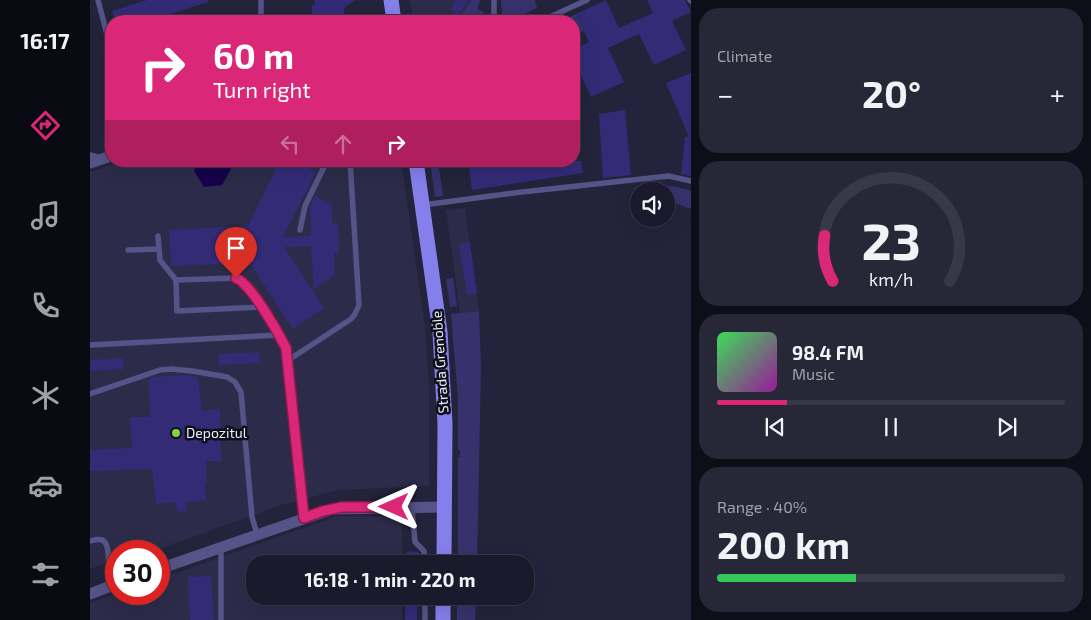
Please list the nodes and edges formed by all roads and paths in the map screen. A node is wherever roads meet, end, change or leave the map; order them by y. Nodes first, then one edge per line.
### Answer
1 (98, 0) edge
2 (261, 0) edge
3 (391, 0) edge
4 (494, 0) edge
5 (587, 0) edge
6 (261, 15) edge
7 (393, 15) edge
8 (494, 15) edge
9 (554, 15) edge
10 (105, 27) edge
11 (90, 155) edge
12 (105, 157) edge
13 (105, 158) edge
14 (90, 163) edge
15 (324, 167) edge
16 (350, 167) edge
17 (417, 167) edge
18 (691, 181) edge
19 (423, 205) junction
20 (300, 230) dead end
21 (158, 236) dead end
22 (159, 249) junction
23 (128, 250) dead end
24 (176, 280) junction
25 (261, 307) junction
26 (280, 335) junction
27 (90, 345) edge
28 (287, 361) junction
29 (90, 394) edge
30 (412, 507) junction
31 (444, 507) junction
32 (304, 518) junction
33 (257, 534) junction
34 (90, 541) edge
35 (105, 543) edge
36 (221, 547) junction
37 (424, 555) edge
38 (444, 555) edge
39 (170, 565) edge
40 (105, 589) edge
41 (90, 594) edge
42 (425, 605) edge
43 (443, 605) edge
44 (221, 620) edge
45 (425, 620) edge
46 (443, 620) edge

1 - 10 lane
2 - 6 lane
3 - 7 main road
4 - 8 lane
5 - 9 lane
11 - 12 lane
13 - 14 street
15 - 20 lane
16 - 28 lane
17 - 19 main road, Strada Grenoble
18 - 19 lane
19 - 31 main road, Strada Grenoble
21 - 22 lane
22 - 23 lane
22 - 24 lane
24 - 25 lane
24 - 25 lane
25 - 26 lane
26 - 27 lane
26 - 28 lane
28 - 32 lane
29 - 33 lane
30 - 31 street
30 - 32 street
30 - 37 lane
31 - 38 main road, Strada Grenoble
32 - 33 street
33 - 36 street
34 - 35 lane
36 - 39 street
36 - 44 lane
40 - 41 street
42 - 45 lane
43 - 46 main road

